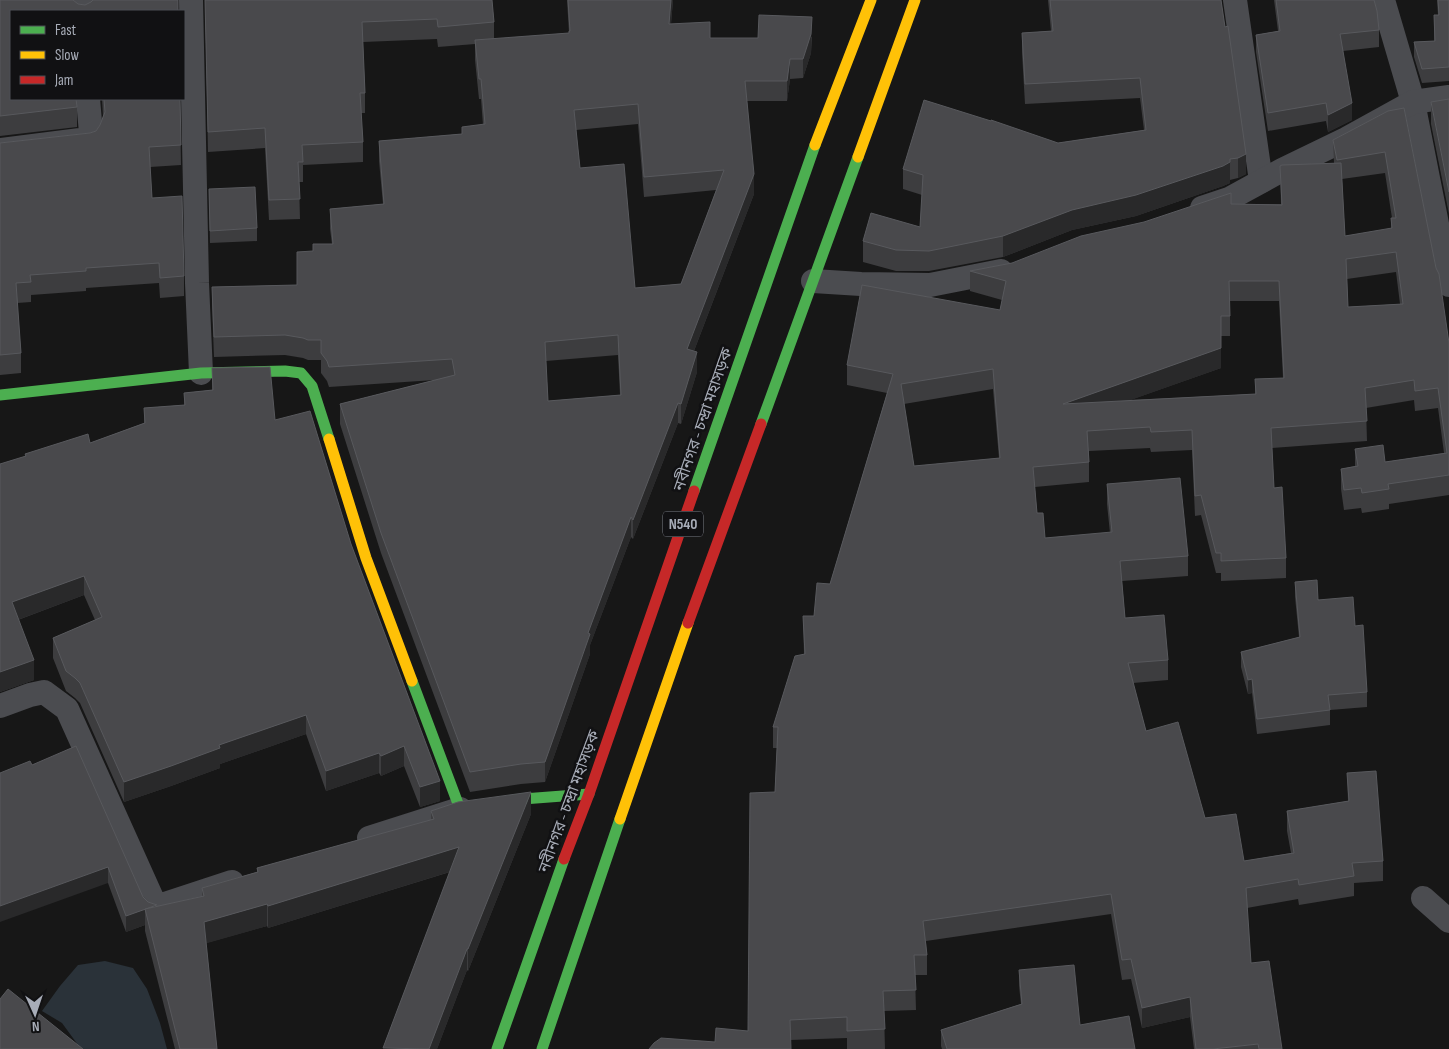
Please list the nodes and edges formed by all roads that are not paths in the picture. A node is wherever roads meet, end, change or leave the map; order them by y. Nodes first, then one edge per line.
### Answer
1 (191, 0) edge
2 (872, 0) edge
3 (914, 0) edge
4 (1235, 0) edge
5 (1383, 0) edge
6 (1449, 97) edge
7 (88, 100) edge
8 (1413, 102) junction
9 (0, 150) edge
10 (1261, 181) junction
11 (1185, 214) edge
12 (1024, 263) edge
13 (813, 281) junction
14 (1449, 285) edge
15 (202, 373) junction
16 (0, 395) edge
17 (0, 706) edge
18 (589, 794) junction
19 (460, 809) junction
20 (346, 846) edge
21 (251, 876) edge
22 (1423, 898) dead end
23 (1449, 921) edge
24 (497, 1049) edge
25 (542, 1049) edge

1 - 15 street
2 - 18 main road, নবীনগর - চন্দ্রা মহাসড়ক / N540
3 - 13 main road, N540
4 - 10 street
5 - 8 street
6 - 8 street
7 - 9 street
8 - 10 street
8 - 14 street
10 - 11 street
12 - 13 street
13 - 25 main road, N540
15 - 16 main road
15 - 19 main road
17 - 21 street
18 - 19 main road
18 - 24 main road, নবীনগর - চন্দ্রা মহাসড়ক / N540
19 - 20 street
22 - 23 street

